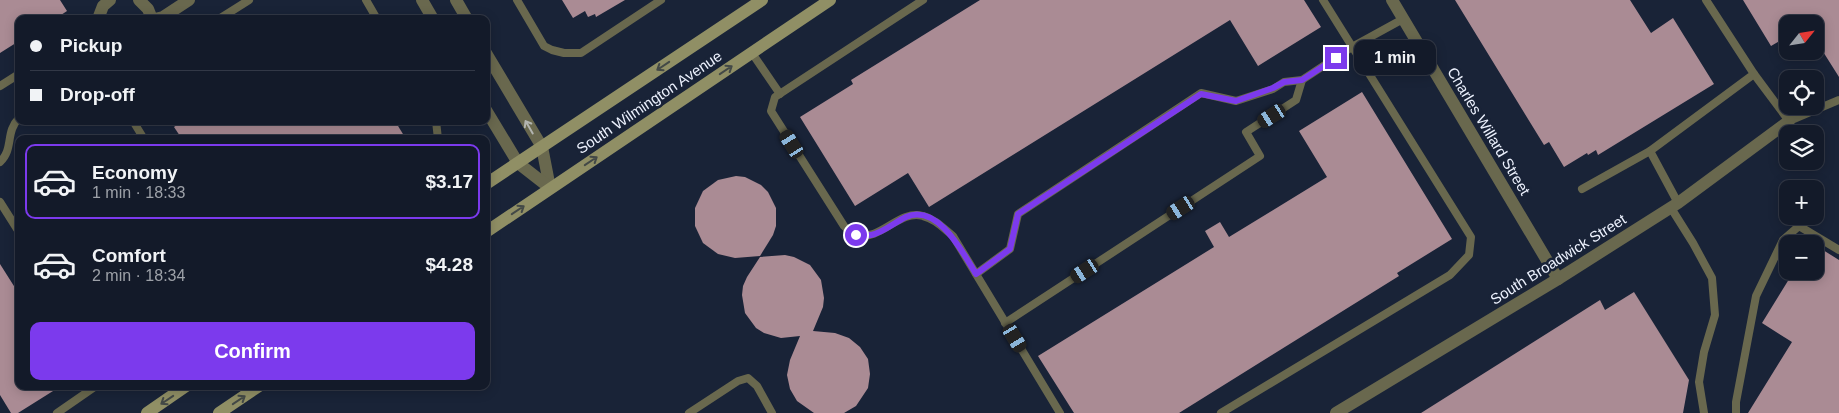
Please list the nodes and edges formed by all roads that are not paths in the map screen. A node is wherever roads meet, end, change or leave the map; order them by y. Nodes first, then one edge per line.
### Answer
1 (110, 0) edge
2 (141, 0) edge
3 (190, 0) edge
4 (249, 0) edge
5 (366, 0) edge
6 (422, 0) edge
7 (456, 0) edge
8 (517, 0) edge
9 (661, 0) edge
10 (762, 0) edge
11 (830, 0) edge
12 (923, 0) edge
13 (1323, 0) edge
14 (1392, 0) edge
15 (1706, 0) edge
16 (100, 15) edge
17 (151, 15) edge
18 (166, 15) edge
19 (225, 15) edge
20 (375, 15) edge
21 (431, 15) edge
22 (465, 15) edge
23 (1404, 19) junction
24 (1352, 47) junction
25 (752, 53) junction
26 (490, 60) edge
27 (1754, 74) junction
28 (15, 77) edge
29 (1302, 80) junction
30 (0, 86) edge
31 (780, 94) junction
32 (1839, 100) edge
33 (490, 117) edge
34 (1789, 120) junction
35 (15, 122) edge
36 (542, 147) junction
37 (1650, 151) junction
38 (0, 162) edge
39 (518, 163) junction
40 (490, 181) edge
41 (550, 188) junction
42 (1582, 189) dead end
43 (0, 202) edge
44 (1675, 206) junction
45 (15, 226) edge
46 (490, 229) edge
47 (1839, 250) edge
48 (976, 274) junction
49 (1558, 279) junction
50 (1006, 323) junction
51 (90, 390) edge
52 (180, 390) edge
53 (253, 390) edge
54 (57, 413) edge
55 (147, 413) edge
56 (219, 413) edge
57 (689, 413) edge
58 (772, 413) edge
59 (1060, 413) edge
60 (1221, 413) edge
61 (1336, 413) edge
62 (1704, 413) edge
63 (1736, 413) edge

1 - 16 street
2 - 17 street
3 - 18 street
4 - 19 lane
5 - 20 lane
6 - 21 street
7 - 22 street
8 - 9 lane
10 -> 36 main road, South Wilmington Avenue
11 - 25 main road, South Wilmington Avenue
12 - 31 lane
13 - 24 lane
14 - 23 street, Charles Willard Street
15 - 27 lane
23 - 24 lane
23 - 49 street, Charles Willard Street
24 - 29 lane
24 - 60 lane
25 - 31 lane
41 -> 25 main road, South Wilmington Avenue
36 -> 26 street
27 - 34 lane
27 - 37 lane
28 - 30 lane
29 - 48 lane
29 - 50 lane
31 - 48 lane
32 - 34 lane
33 - 39 street
34 - 44 street, South Broadwick Street
35 - 38 lane
36 - 39 main road, South Wilmington Avenue
36 - 41 street
37 - 42 lane
37 - 44 lane
39 - 40 main road, South Wilmington Avenue
39 - 41 street
46 -> 41 main road, South Wilmington Avenue
43 - 45 lane
44 - 49 street, South Broadwick Street
44 - 62 lane
47 - 63 lane
48 - 50 lane
49 - 61 street, South Broadwick Street
50 - 59 lane
51 - 54 lane
52 -> 55 main road
56 -> 53 main road
57 - 58 lane

